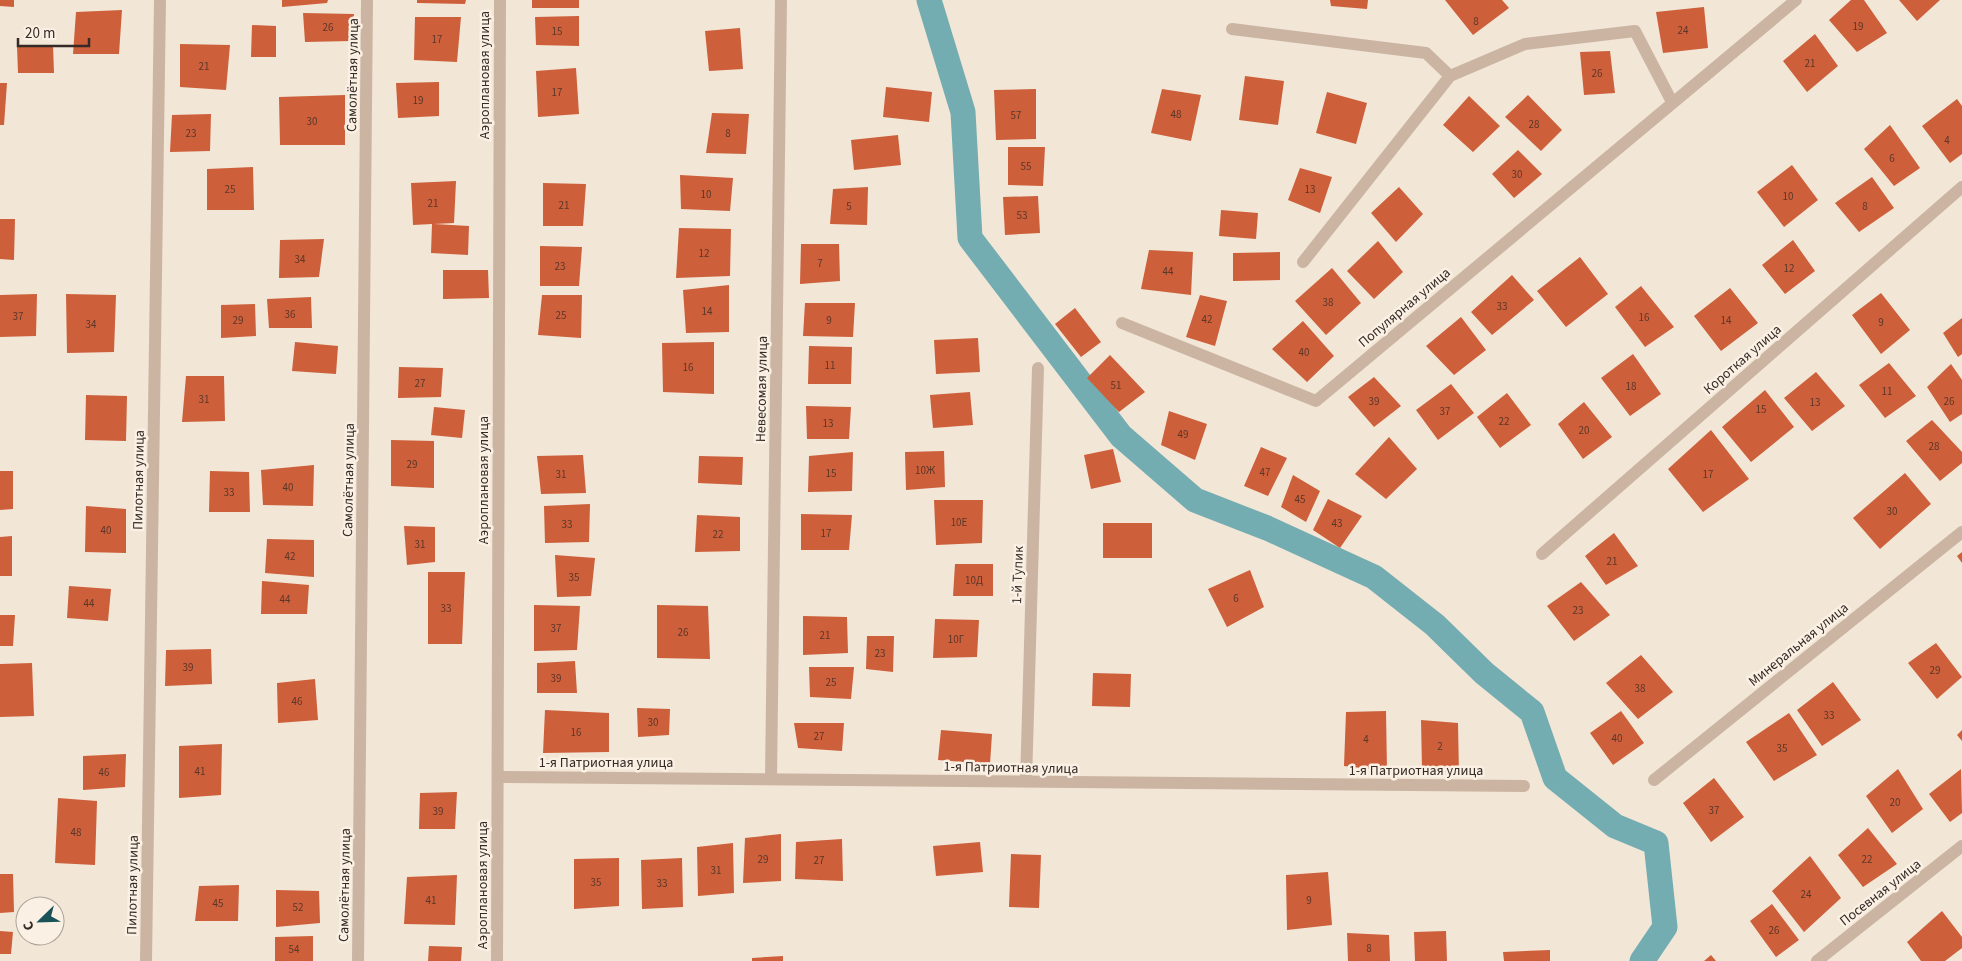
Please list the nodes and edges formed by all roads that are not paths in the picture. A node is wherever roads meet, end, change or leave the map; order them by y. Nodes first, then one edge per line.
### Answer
1 (160, 0) edge
2 (367, 0) edge
3 (500, 0) edge
4 (781, 0) edge
5 (1796, 0) edge
6 (1232, 29) dead end
7 (1450, 76) junction
8 (1672, 102) junction
9 (1962, 187) edge
10 (1303, 262) dead end
11 (1122, 323) dead end
12 (1038, 368) dead end
13 (1962, 532) edge
14 (1542, 554) dead end
15 (498, 777) junction
16 (771, 778) junction
17 (1654, 780) dead end
18 (1026, 782) junction
19 (1524, 786) dead end
20 (1962, 846) edge
21 (146, 961) edge
22 (358, 961) edge
23 (497, 961) edge
24 (1817, 961) edge

1 - 21 street, Пилотная улица
2 - 22 street, Самолётная улица
3 - 15 street, Аэроплановая улица
4 - 16 street, Невесомая улица
5 - 8 street, Популярная улица
6 - 7 street
7 - 8 street
7 - 10 street
8 - 11 street, Популярная улица
9 - 14 street, Короткая улица
12 - 18 street, 1-й Тупик
13 - 17 street, Минеральная улица
15 - 16 street, 1-я Патриотная улица
15 - 23 street, Аэроплановая улица
16 - 18 street, 1-я Патриотная улица
18 - 19 street, 1-я Патриотная улица
20 - 24 street, Посевная улица

